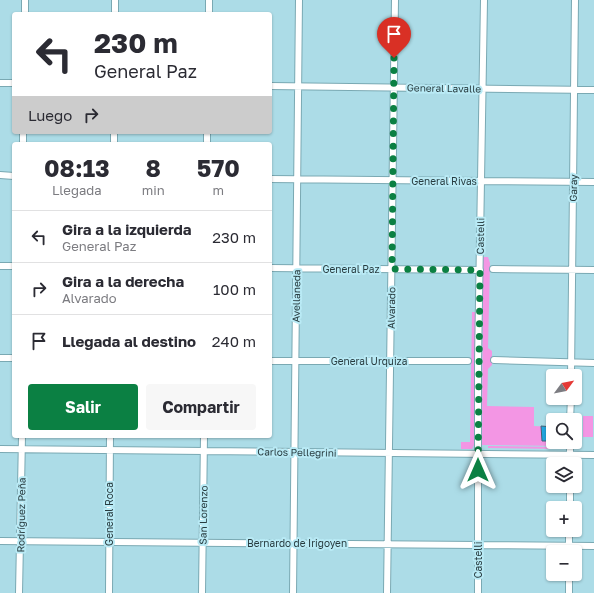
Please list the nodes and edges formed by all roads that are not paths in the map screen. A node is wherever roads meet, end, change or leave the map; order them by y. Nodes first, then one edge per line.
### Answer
1 (25, 0) edge
2 (115, 0) edge
3 (209, 0) edge
4 (300, 0) edge
5 (395, 0) edge
6 (484, 0) edge
7 (575, 0) edge
8 (25, 12) edge
9 (115, 12) edge
10 (208, 12) edge
11 (0, 83) edge
12 (12, 83) edge
13 (272, 86) edge
14 (299, 86) junction
15 (394, 87) junction
16 (483, 88) junction
17 (574, 89) junction
18 (594, 90) edge
19 (0, 175) edge
20 (12, 176) edge
21 (272, 179) edge
22 (298, 180) junction
23 (393, 180) junction
24 (481, 181) junction
25 (573, 182) junction
26 (594, 182) edge
27 (0, 266) edge
28 (12, 266) edge
29 (272, 268) edge
30 (296, 268) junction
31 (392, 269) junction
32 (493, 269) dead end
33 (480, 270) junction
34 (572, 270) junction
35 (594, 270) edge
36 (0, 358) edge
37 (12, 358) edge
38 (494, 360) dead end
39 (272, 361) edge
40 (296, 361) junction
41 (390, 361) junction
42 (468, 361) dead end
43 (571, 362) junction
44 (594, 363) edge
45 (571, 369) edge
46 (22, 438) edge
47 (110, 438) edge
48 (204, 438) edge
49 (0, 449) edge
50 (570, 449) edge
51 (21, 450) junction
52 (110, 450) junction
53 (204, 451) junction
54 (294, 452) junction
55 (389, 453) junction
56 (478, 454) junction
57 (570, 455) junction
58 (594, 455) edge
59 (0, 541) edge
60 (21, 541) junction
61 (109, 542) junction
62 (203, 543) junction
63 (294, 544) junction
64 (388, 544) junction
65 (479, 545) junction
66 (594, 546) edge
67 (582, 547) edge
68 (546, 548) edge
69 (569, 581) edge
70 (19, 593) edge
71 (109, 593) edge
72 (202, 593) edge
73 (293, 593) edge
74 (388, 593) edge
75 (478, 593) edge
76 (569, 593) edge

1 - 8 street
2 - 9 street
3 - 10 street
4 - 14 street, Avellaneda
5 - 15 street, Alvarado
6 - 16 street, Castelli
7 - 17 street, Garay
11 - 12 street
13 - 14 street, General Lavalle
14 - 15 street, General Lavalle
14 - 22 street, Avellaneda
15 - 16 street, General Lavalle
15 - 23 street, Alvarado
16 - 17 street, General Lavalle
16 - 24 street, Castelli
17 - 18 street, General Lavalle
17 - 25 street, Garay
19 - 20 street
21 - 22 street, General Rivas
22 - 23 street, General Rivas
22 - 30 street, Avellaneda
23 - 24 street, General Rivas
23 - 31 street, Alvarado
24 - 25 street, General Rivas
24 - 33 street, Castelli
25 - 26 street, General Rivas
25 - 34 street, Garay
27 - 28 street
29 - 30 street, General Paz
30 - 31 street, General Paz
30 - 40 street, Avellaneda
31 - 33 street, General Paz
31 - 41 street, Alvarado
32 - 34 street
33 - 56 street, Castelli
34 - 35 street
34 - 43 street, Garay
36 - 37 street
38 - 43 street
39 - 40 street, General Urquiza
40 - 41 street, General Urquiza
40 - 54 street, Avellaneda
41 - 42 street, General Urquiza
41 - 55 street, Alvarado
43 - 44 street
43 - 45 street, Garay
46 - 51 street, Rodríguez Peña
47 - 52 street, General Roca
48 - 53 street, San Lorenzo
49 - 51 street, Carlos Pellegrini
50 - 57 street
51 - 52 street, Carlos Pellegrini
51 - 60 street, Rodríguez Peña
52 - 53 street, Carlos Pellegrini
52 - 61 street, General Roca
53 - 54 street, Carlos Pellegrini
53 - 62 street, San Lorenzo
54 - 55 street, Carlos Pellegrini
54 - 63 street, Avellaneda
55 - 56 street, Carlos Pellegrini
55 - 64 street, Alvarado
56 - 57 street, Carlos Pellegrini
56 - 65 street, Castelli
57 - 58 street, Carlos Pellegrini
59 - 60 street, Bernardo de Irigoyen
60 - 61 street, Bernardo de Irigoyen
60 - 70 street, Rodríguez Peña
61 - 62 street, Bernardo de Irigoyen
61 - 71 street, General Roca
62 - 63 street, Bernardo de Irigoyen
62 - 72 street, San Lorenzo
63 - 64 street, Bernardo de Irigoyen
63 - 73 street, Avellaneda
64 - 65 street, Bernardo de Irigoyen
64 - 74 street, Alvarado
65 - 68 street, Bernardo de Irigoyen
65 - 75 street, Castelli
66 - 67 street, Bernardo de Irigoyen
69 - 76 street

